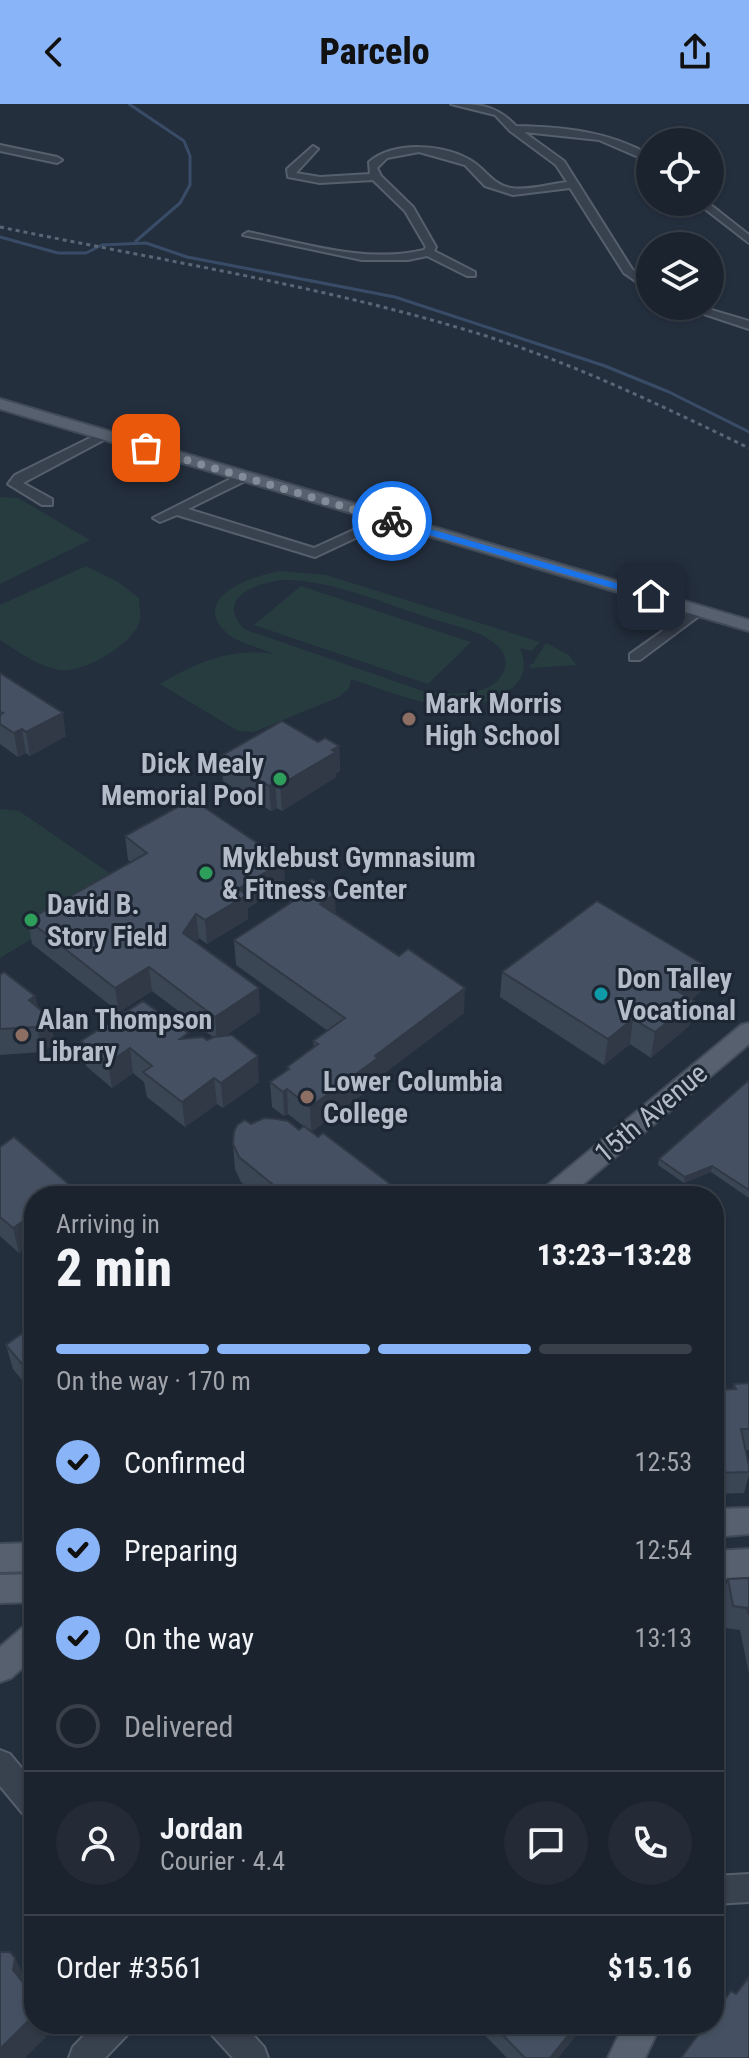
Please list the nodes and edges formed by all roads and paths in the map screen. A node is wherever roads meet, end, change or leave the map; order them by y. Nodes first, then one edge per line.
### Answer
1 (456, 104) edge
2 (513, 129) junction
3 (0, 148) edge
4 (313, 149) dead end
5 (636, 152) edge
6 (57, 160) dead end
7 (376, 177) junction
8 (574, 184) junction
9 (719, 216) edge
10 (248, 235) dead end
11 (749, 240) edge
12 (428, 252) junction
13 (471, 274) dead end
14 (636, 277) edge
15 (724, 317) edge
16 (749, 325) edge
17 (0, 404) edge
18 (105, 436) junction
19 (242, 477) junction
20 (47, 502) dead end
21 (176, 510) junction
22 (160, 518) dead end
23 (387, 520) junction
24 (698, 610) junction
25 (749, 626) edge
26 (635, 657) dead end
27 (749, 1031) edge
28 (564, 1186) edge
29 (749, 1521) edge
30 (724, 1522) edge
31 (24, 1557) edge
32 (0, 1558) edge
33 (749, 1563) edge
34 (724, 1564) edge
35 (24, 1588) edge
36 (0, 1589) edge
37 (24, 1647) edge
38 (0, 1667) edge
39 (0, 1764) edge
40 (24, 1793) edge
41 (749, 1888) edge
42 (724, 1889) edge
43 (107, 2034) edge
44 (232, 2034) edge
45 (638, 2034) edge
46 (84, 2058) edge
47 (253, 2058) edge
48 (626, 2058) edge

1 - 2 street
2 - 5 street
2 - 8 street
3 - 6 street
4 - 7 street
7 - 8 street
7 - 12 street
8 - 14 street
9 - 11 street
10 - 12 street
12 - 13 street
15 - 16 street
17 - 18 main road
18 - 19 main road
18 - 20 street
19 - 21 street
19 - 23 main road
21 - 22 street
21 - 23 street
23 - 24 main road
24 - 25 main road
24 - 26 street
27 - 28 main road, 15th Avenue
29 - 30 main road
31 - 32 main road
33 - 34 main road
35 - 36 main road
37 - 38 main road
39 - 40 street
41 - 42 street
43 - 46 street
44 - 47 street
45 - 48 main road

